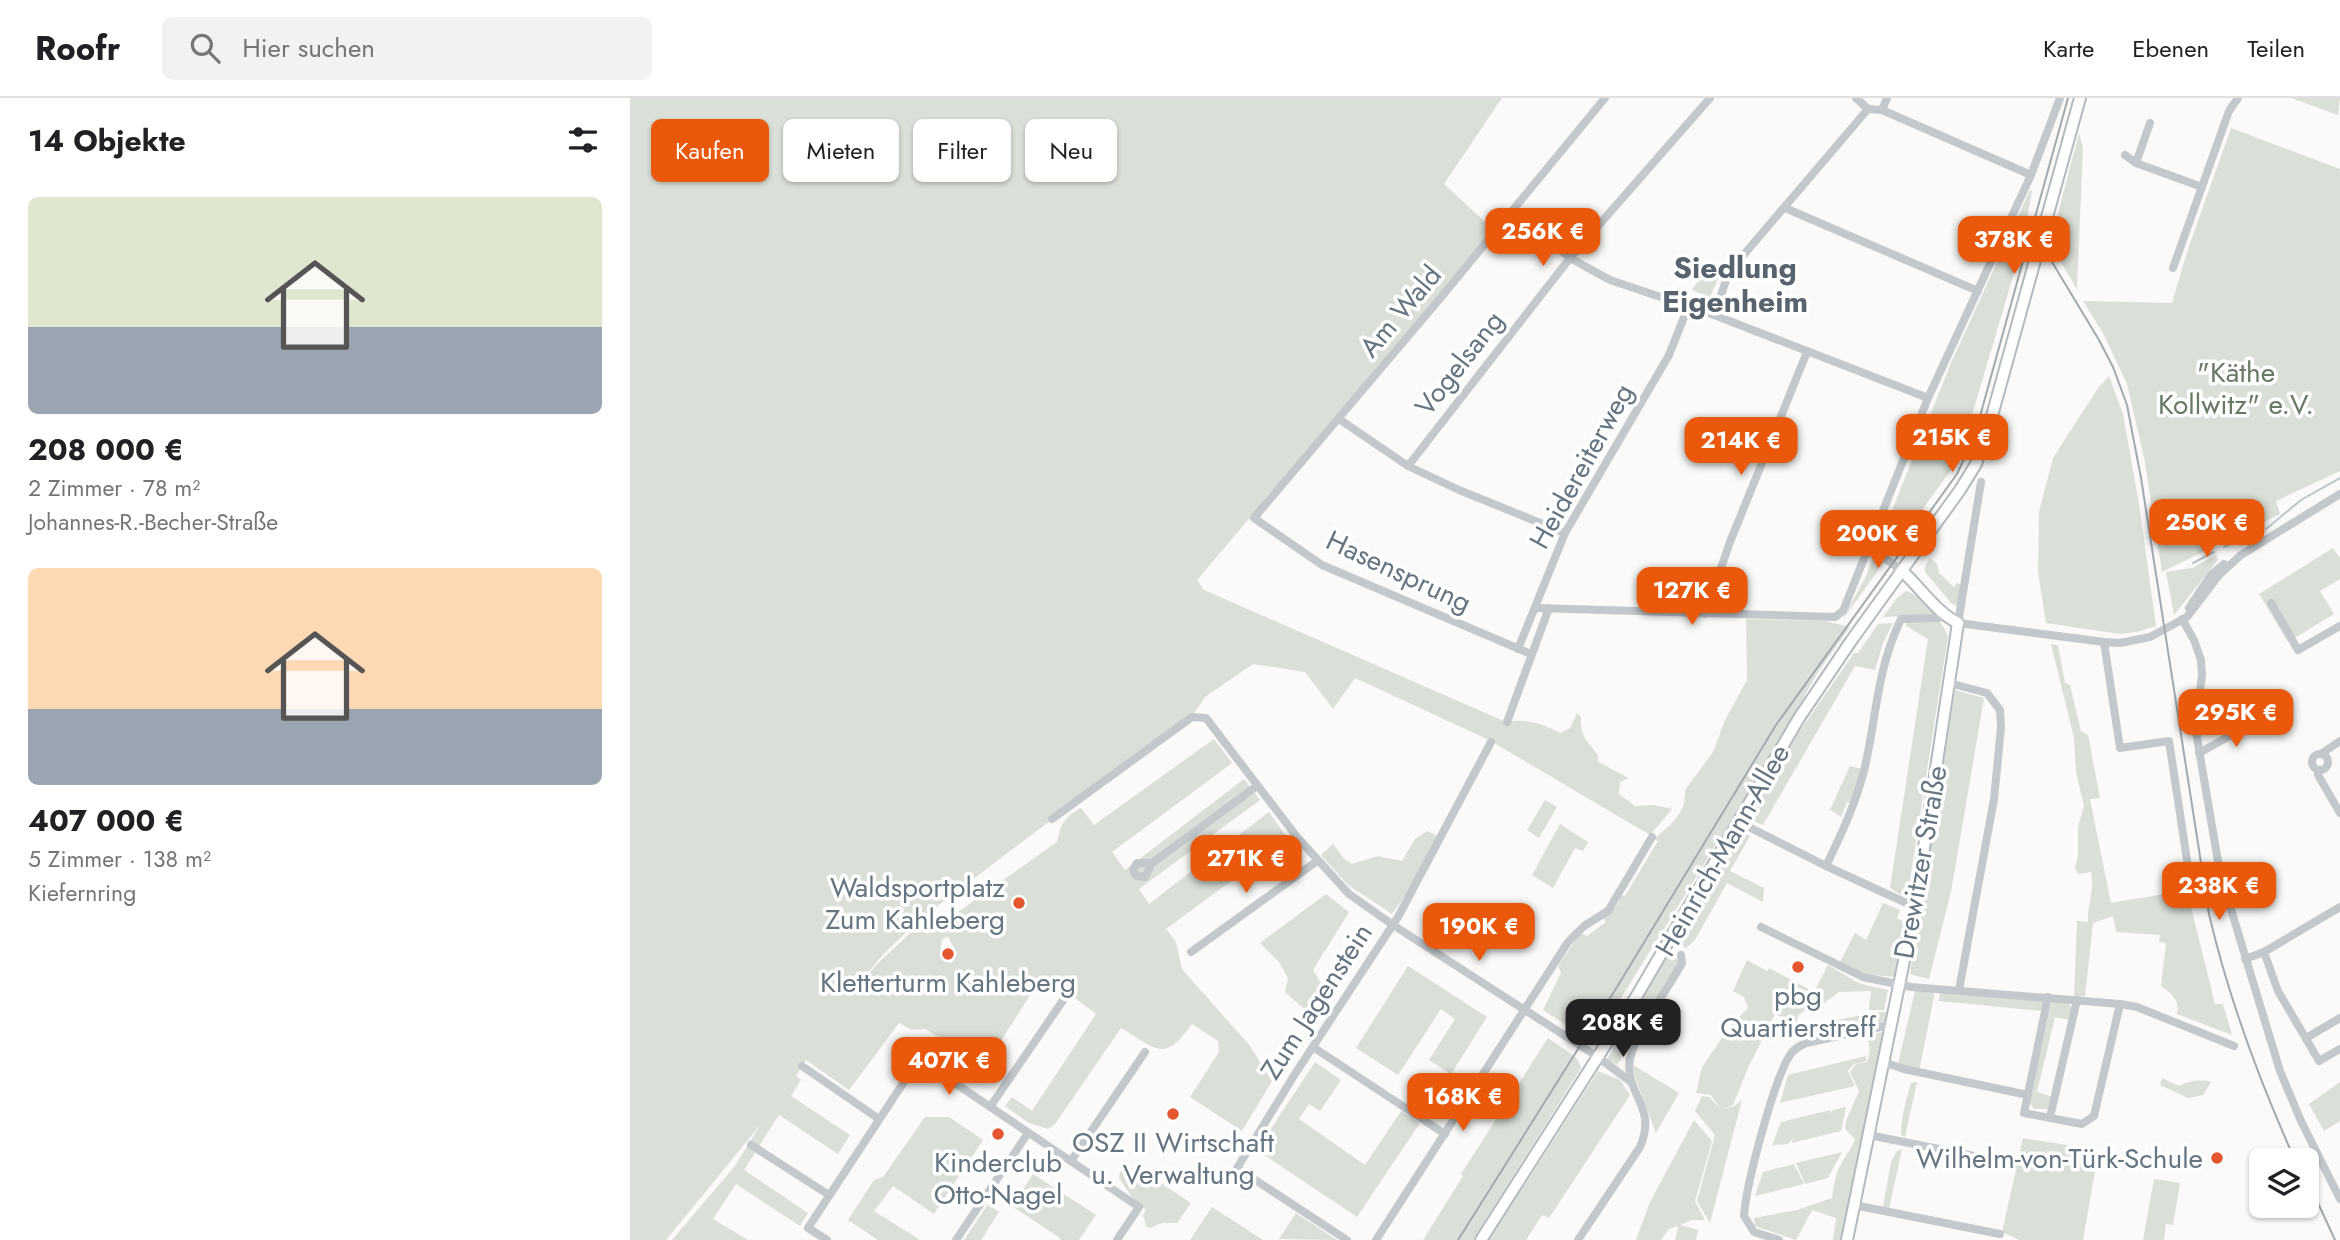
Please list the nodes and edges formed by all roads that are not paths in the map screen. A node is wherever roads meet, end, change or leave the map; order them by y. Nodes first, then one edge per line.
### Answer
1 (1605, 98) edge
2 (1710, 98) edge
3 (1856, 98) edge
4 (1887, 98) edge
5 (2060, 98) edge
6 (2080, 98) edge
7 (2238, 98) edge
8 (1868, 109) junction
9 (1882, 110) junction
10 (2150, 123) dead end
11 (2125, 155) dead end
12 (2136, 163) junction
13 (2031, 174) junction
14 (2202, 187) junction
15 (1785, 208) junction
16 (1513, 210) junction
17 (1570, 258) junction
18 (2173, 268) dead end
19 (1978, 291) junction
20 (1688, 307) junction
21 (1714, 315) junction
22 (1807, 352) junction
23 (1928, 398) junction
24 (1339, 419) junction
25 (1408, 466) junction
26 (1981, 482) dead end
27 (2340, 494) edge
28 (1254, 518) joint
29 (1565, 533) junction
30 (1870, 547) junction
31 (1902, 571) junction
32 (2271, 603) dead end
33 (1536, 608) junction
34 (1549, 608) junction
35 (1705, 614) junction
36 (1943, 614) junction
37 (2182, 619) junction
38 (1958, 623) junction
39 (2340, 626) edge
40 (2104, 642) junction
41 (1518, 649) junction
42 (1531, 654) junction
43 (1949, 683) junction
44 (2260, 719) dead end
45 (1507, 722) dead end
46 (2340, 741) edge
47 (1492, 742) dead end
48 (2199, 753) junction
49 (1257, 786) junction
50 (2340, 813) edge
51 (1052, 819) dead end
52 (1739, 822) junction
53 (1652, 837) dead end
54 (1317, 861) junction
55 (1152, 863) dead end
56 (1826, 866) junction
57 (2192, 893) dead end
58 (1915, 907) junction
59 (2340, 907) edge
60 (1393, 925) junction
61 (1761, 927) dead end
62 (1191, 952) dead end
63 (2264, 952) junction
64 (1681, 955) dead end
65 (2245, 959) junction
66 (1899, 985) junction
67 (1959, 990) junction
68 (1066, 996) dead end
69 (2048, 997) junction
70 (2077, 1000) junction
71 (2120, 1003) junction
72 (1525, 1010) junction
73 (2340, 1018) edge
74 (1890, 1026) junction
75 (2306, 1038) junction
76 (2234, 1046) dead end
77 (1313, 1047) junction
78 (2340, 1049) edge
79 (1145, 1052) dead end
80 (1598, 1057) junction
81 (1883, 1062) junction
82 (803, 1066) dead end
83 (1630, 1082) junction
84 (2028, 1095) junction
85 (990, 1107) junction
86 (2050, 1117) junction
87 (879, 1119) junction
88 (1028, 1133) junction
89 (1444, 1134) junction
90 (1869, 1135) junction
91 (751, 1145) dead end
92 (1071, 1161) junction
93 (2014, 1164) dead end
94 (829, 1195) junction
95 (2340, 1198) edge
96 (1854, 1205) junction
97 (2000, 1234) dead end
98 (827, 1240) edge
99 (956, 1240) edge
100 (1117, 1240) edge
101 (1347, 1240) edge
102 (1376, 1240) edge
103 (1481, 1240) edge
104 (1578, 1240) edge
105 (1779, 1240) edge
106 (1847, 1240) edge

1 - 16 street, Am Wald
2 - 17 street, Vogelsang
3 - 8 street
4 - 9 street
5 - 13 street
6 - 31 main road, Heinrich-Mann-Allee
7 - 14 street
8 - 9 street
8 - 15 street
9 - 13 street
10 - 12 street
11 - 12 street
12 - 14 street
13 - 19 street
14 - 18 street
15 - 19 street
15 - 21 street
16 - 17 street
16 - 24 street, Am Wald
17 - 20 street
17 - 25 street, Vogelsang
19 - 23 street
20 - 21 street
20 - 29 street, Heidereiterweg
21 - 22 street
22 - 23 street
22 - 35 street
23 - 30 street
24 - 25 street
24 - 28 street, Am Wald
25 - 29 street
26 - 38 street, Drewitzer Straße
27 - 37 street
28 - 41 street, Hasensprung
29 - 33 street, Heidereiterweg
30 - 31 street
30 - 35 street
31 - 36 main road
31 - 52 main road, Heinrich-Mann-Allee
32 - 39 street
33 - 34 street
33 - 41 street, Heidereiterweg
34 - 35 street
34 - 42 street
36 - 38 main road
36 - 56 street
37 - 40 street
37 - 48 street
38 - 40 street
38 - 43 main road, Drewitzer Straße
40 - 57 street
41 - 42 street, Hasensprung
42 - 45 street
43 - 58 main road, Drewitzer Straße
43 - 67 street
44 - 48 street
46 - 50 street
47 - 60 street, Zum Jagenstein
48 - 65 street
49 - 51 street
49 - 54 street
49 - 55 street
52 - 56 street
52 - 80 main road, Heinrich-Mann-Allee
53 - 72 street
54 - 60 street
54 - 62 street
56 - 58 street
58 - 66 main road, Drewitzer Straße
59 - 63 street
60 - 72 street
60 - 77 street, Zum Jagenstein
61 - 66 street
63 - 65 street
63 - 75 street
64 - 83 street
65 - 95 street
66 - 67 street
66 - 74 main road, Drewitzer Straße
67 - 69 street
68 - 85 street
69 - 70 street
69 - 84 street
70 - 71 street
70 - 86 street
71 - 76 street
71 - 86 street
72 - 80 street
72 - 89 street
73 - 75 street
74 - 81 main road, Drewitzer Straße
74 - 105 street
75 - 78 street
77 - 89 street
77 - 101 street, Zum Jagenstein
79 - 92 street
80 - 83 street
80 - 103 main road, Heinrich-Mann-Allee
81 - 84 street
81 - 90 main road, Drewitzer Straße
82 - 87 street
83 - 104 street
84 - 86 street
85 - 87 street
85 - 88 street
87 - 94 street
88 - 92 street
88 - 99 street
89 - 102 street
90 - 93 street
90 - 96 main road, Drewitzer Straße
91 - 94 street
92 - 100 street
94 - 98 street
96 - 97 street
96 - 106 main road, Drewitzer Straße

